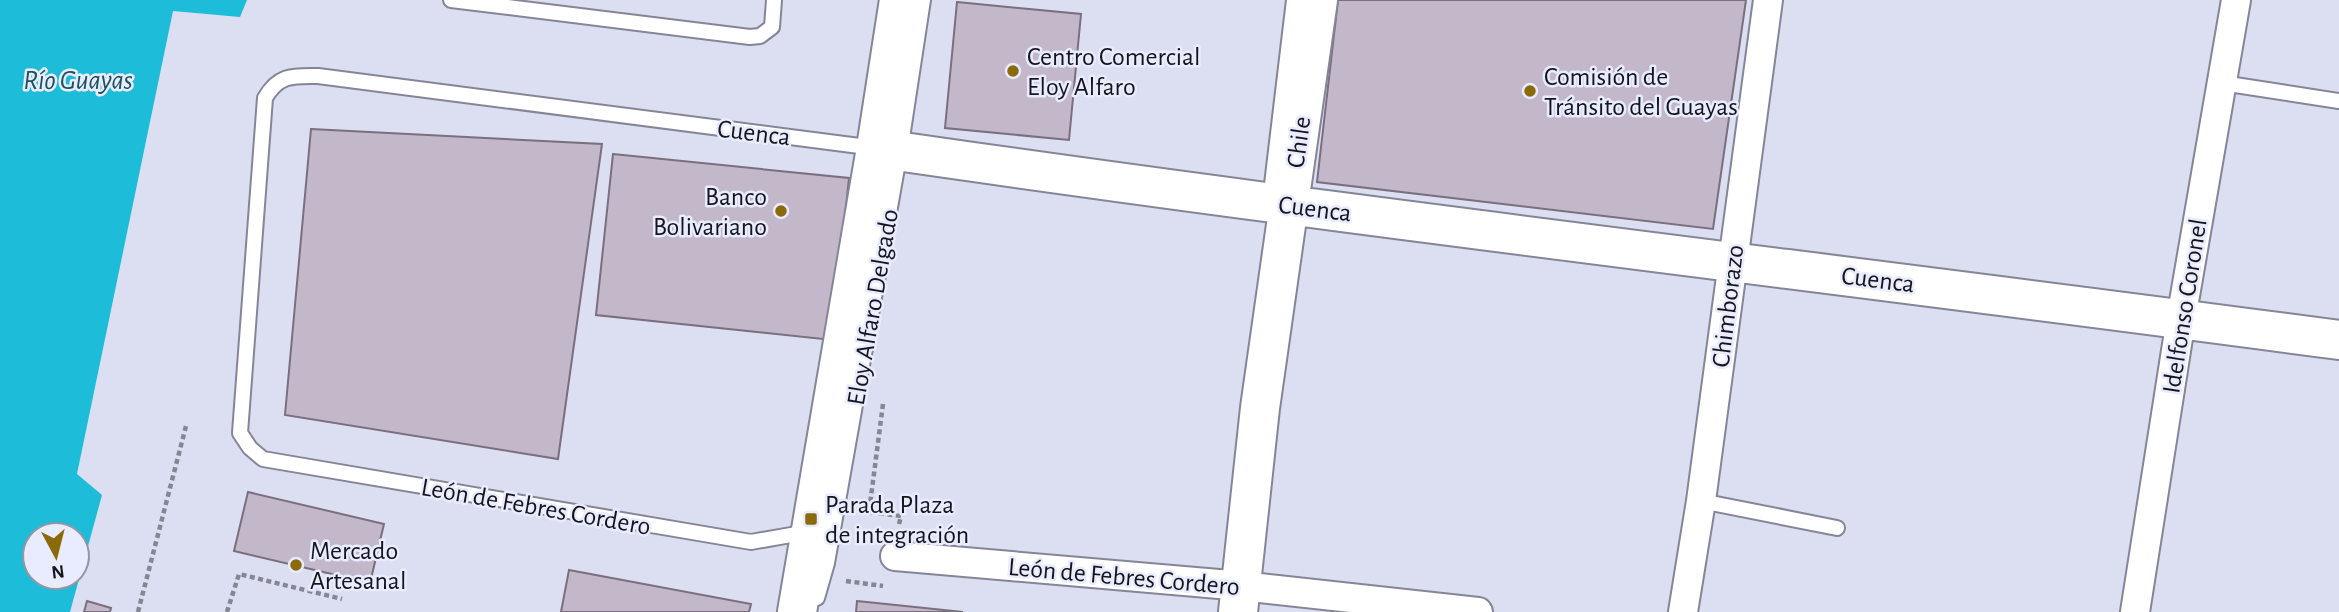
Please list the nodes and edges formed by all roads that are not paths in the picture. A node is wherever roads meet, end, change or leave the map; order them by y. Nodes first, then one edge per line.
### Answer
1 (451, 0) edge
2 (774, 0) edge
3 (899, 0) edge
4 (923, 0) edge
5 (1294, 0) edge
6 (1318, 0) edge
7 (1768, 0) edge
8 (2236, 0) edge
9 (2222, 83) junction
10 (2339, 101) edge
11 (888, 149) junction
12 (1275, 208) junction
13 (1734, 260) junction
14 (2181, 319) junction
15 (2339, 340) edge
16 (1253, 344) dead end
17 (1260, 408) junction
18 (263, 459) joint
19 (1701, 501) junction
20 (1837, 528) dead end
21 (809, 532) junction
22 (895, 556) road end
23 (1250, 600) edge
24 (797, 612) edge
25 (812, 612) edge
26 (1478, 612) edge
27 (1683, 612) edge
28 (2135, 612) edge

1 - 2 lane
3 - 11 main road, Eloy Alfaro Delgado
4 - 11 lane, Eloy Alfaro Delgado
5 - 12 lane, Chile
6 - 12 main road, Chile
7 - 13 street, Chimborazo
8 - 9 street, Idelfonso Coronel
9 - 10 lane
9 - 14 street, Idelfonso Coronel
11 - 12 main road, Cuenca
11 - 18 lane, Cuenca
11 - 21 main road, Eloy Alfaro Delgado
11 - 25 lane, Eloy Alfaro Delgado
12 - 13 main road, Cuenca
12 - 17 main road, Chile
13 - 14 main road, Cuenca
13 - 19 street, Chimborazo
14 - 15 main road, Cuenca
14 - 28 street, Idelfonso Coronel
16 - 17 lane, Chile
17 - 23 main road, Chile
18 - 21 lane, León de Febres Cordero
19 - 20 lane
19 - 27 street, Chimborazo
21 - 24 main road, Eloy Alfaro Delgado
22 - 23 street, León de Febres Cordero
23 - 26 street, León de Febres Cordero

